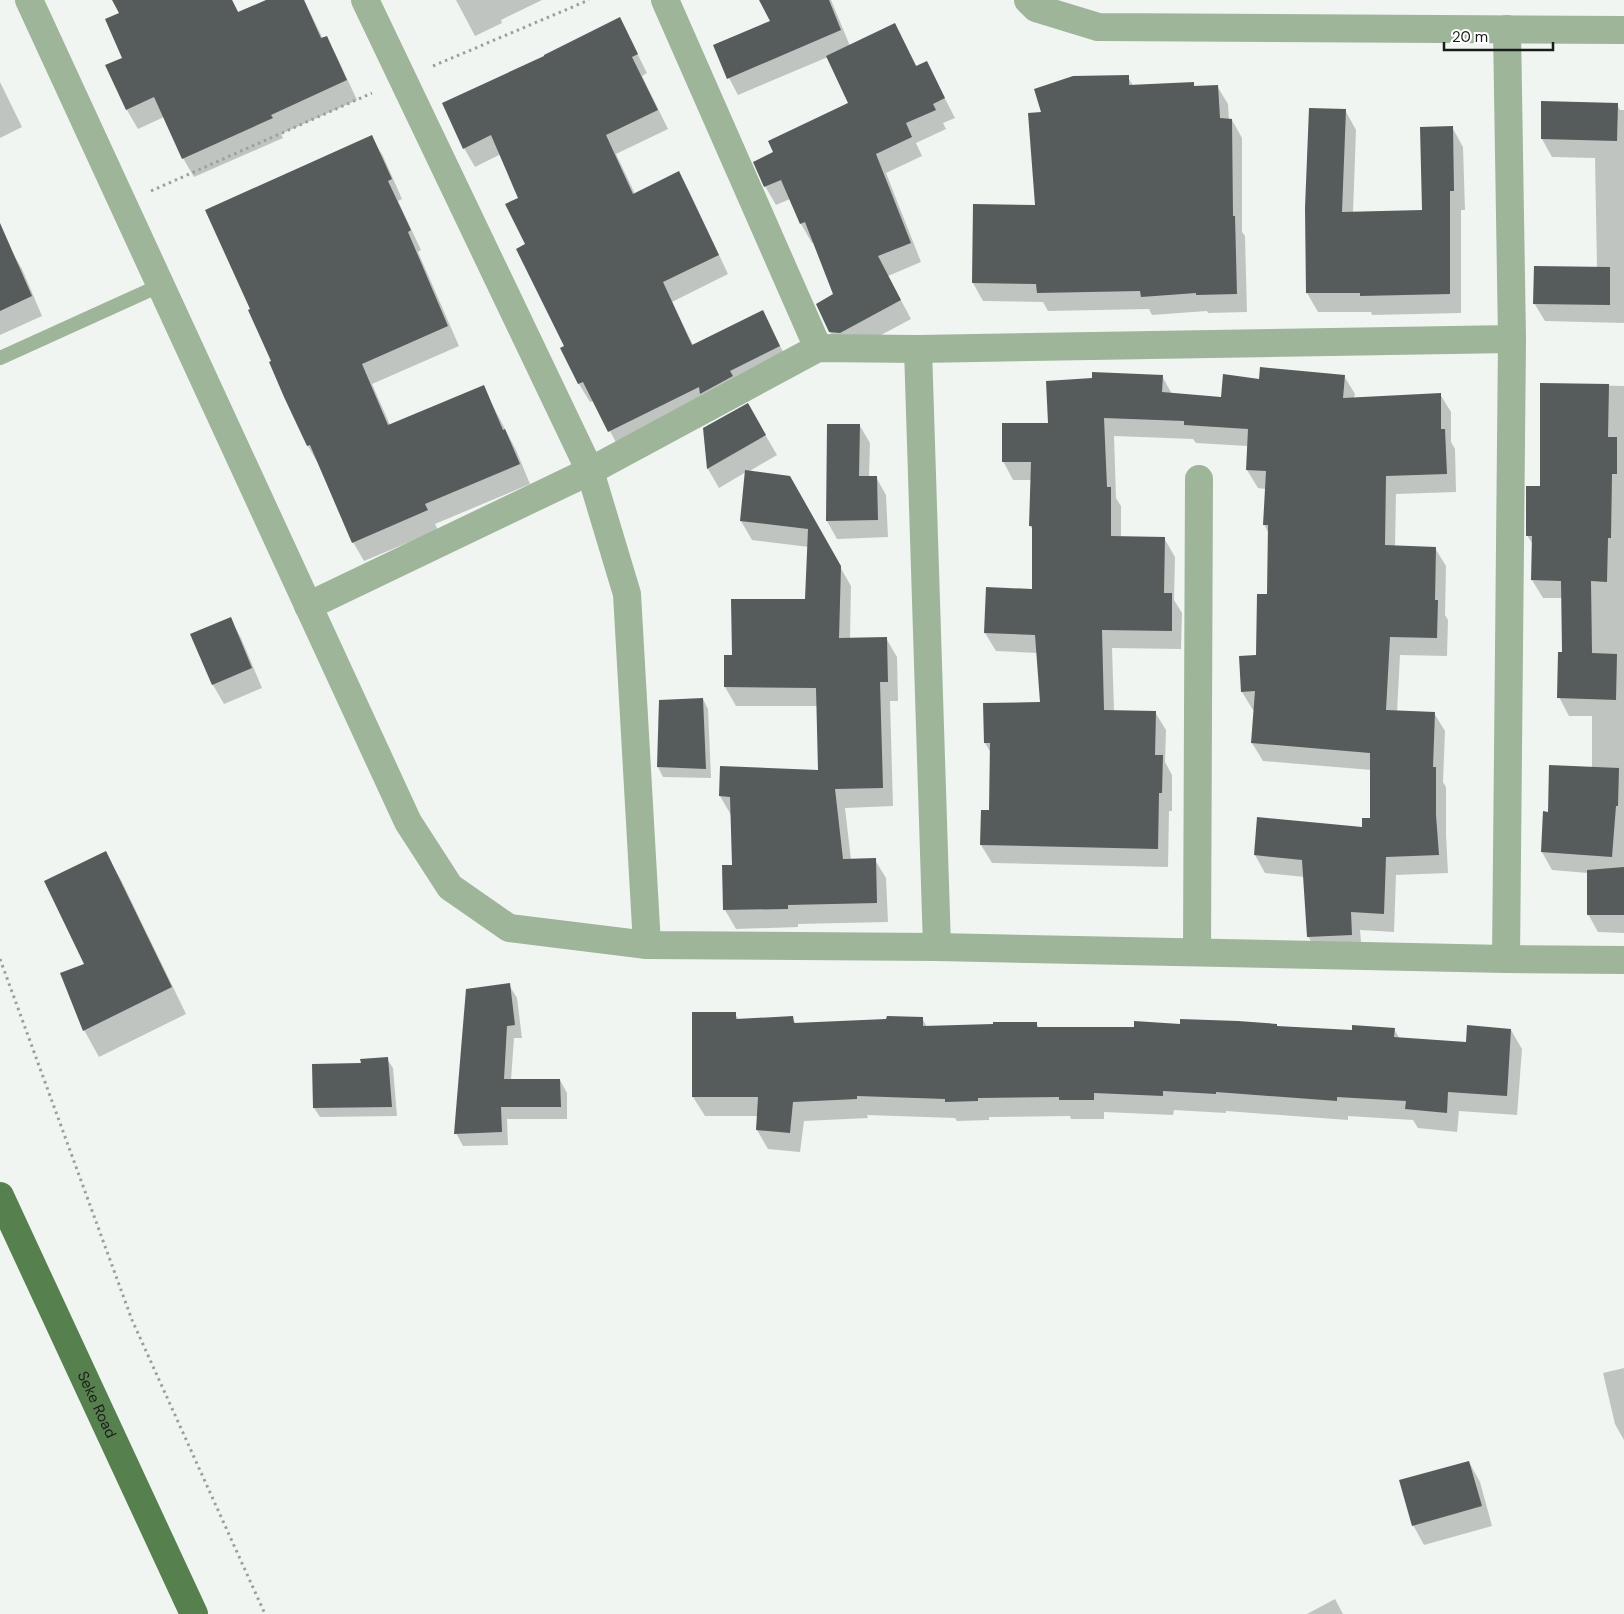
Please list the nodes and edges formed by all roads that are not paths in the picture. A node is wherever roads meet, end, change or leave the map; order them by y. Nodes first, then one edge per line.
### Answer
1 (29, 0) edge
2 (365, 0) edge
3 (665, 0) edge
4 (1028, 0) edge
5 (1507, 29) junction
6 (1624, 30) edge
7 (161, 285) junction
8 (1512, 339) junction
9 (818, 348) junction
10 (918, 349) junction
11 (0, 358) edge
12 (590, 471) junction
13 (1199, 480) dead end
14 (308, 606) junction
15 (648, 945) junction
16 (937, 947) junction
17 (1197, 952) junction
18 (1506, 959) junction
19 (1624, 960) edge
20 (0, 1196) edge
21 (194, 1614) edge

1 - 7 street
2 - 12 street
3 - 9 street
4 - 5 street
5 - 6 street
5 - 8 street
7 - 11 lane
7 - 14 street
8 - 10 street
8 - 18 street
9 - 10 street
9 - 12 street
10 - 16 street
12 - 14 street
12 - 15 street
13 - 17 street
14 - 15 street
15 - 16 street
16 - 17 street
17 - 18 street
18 - 19 street
20 - 21 main road, Seke Road

